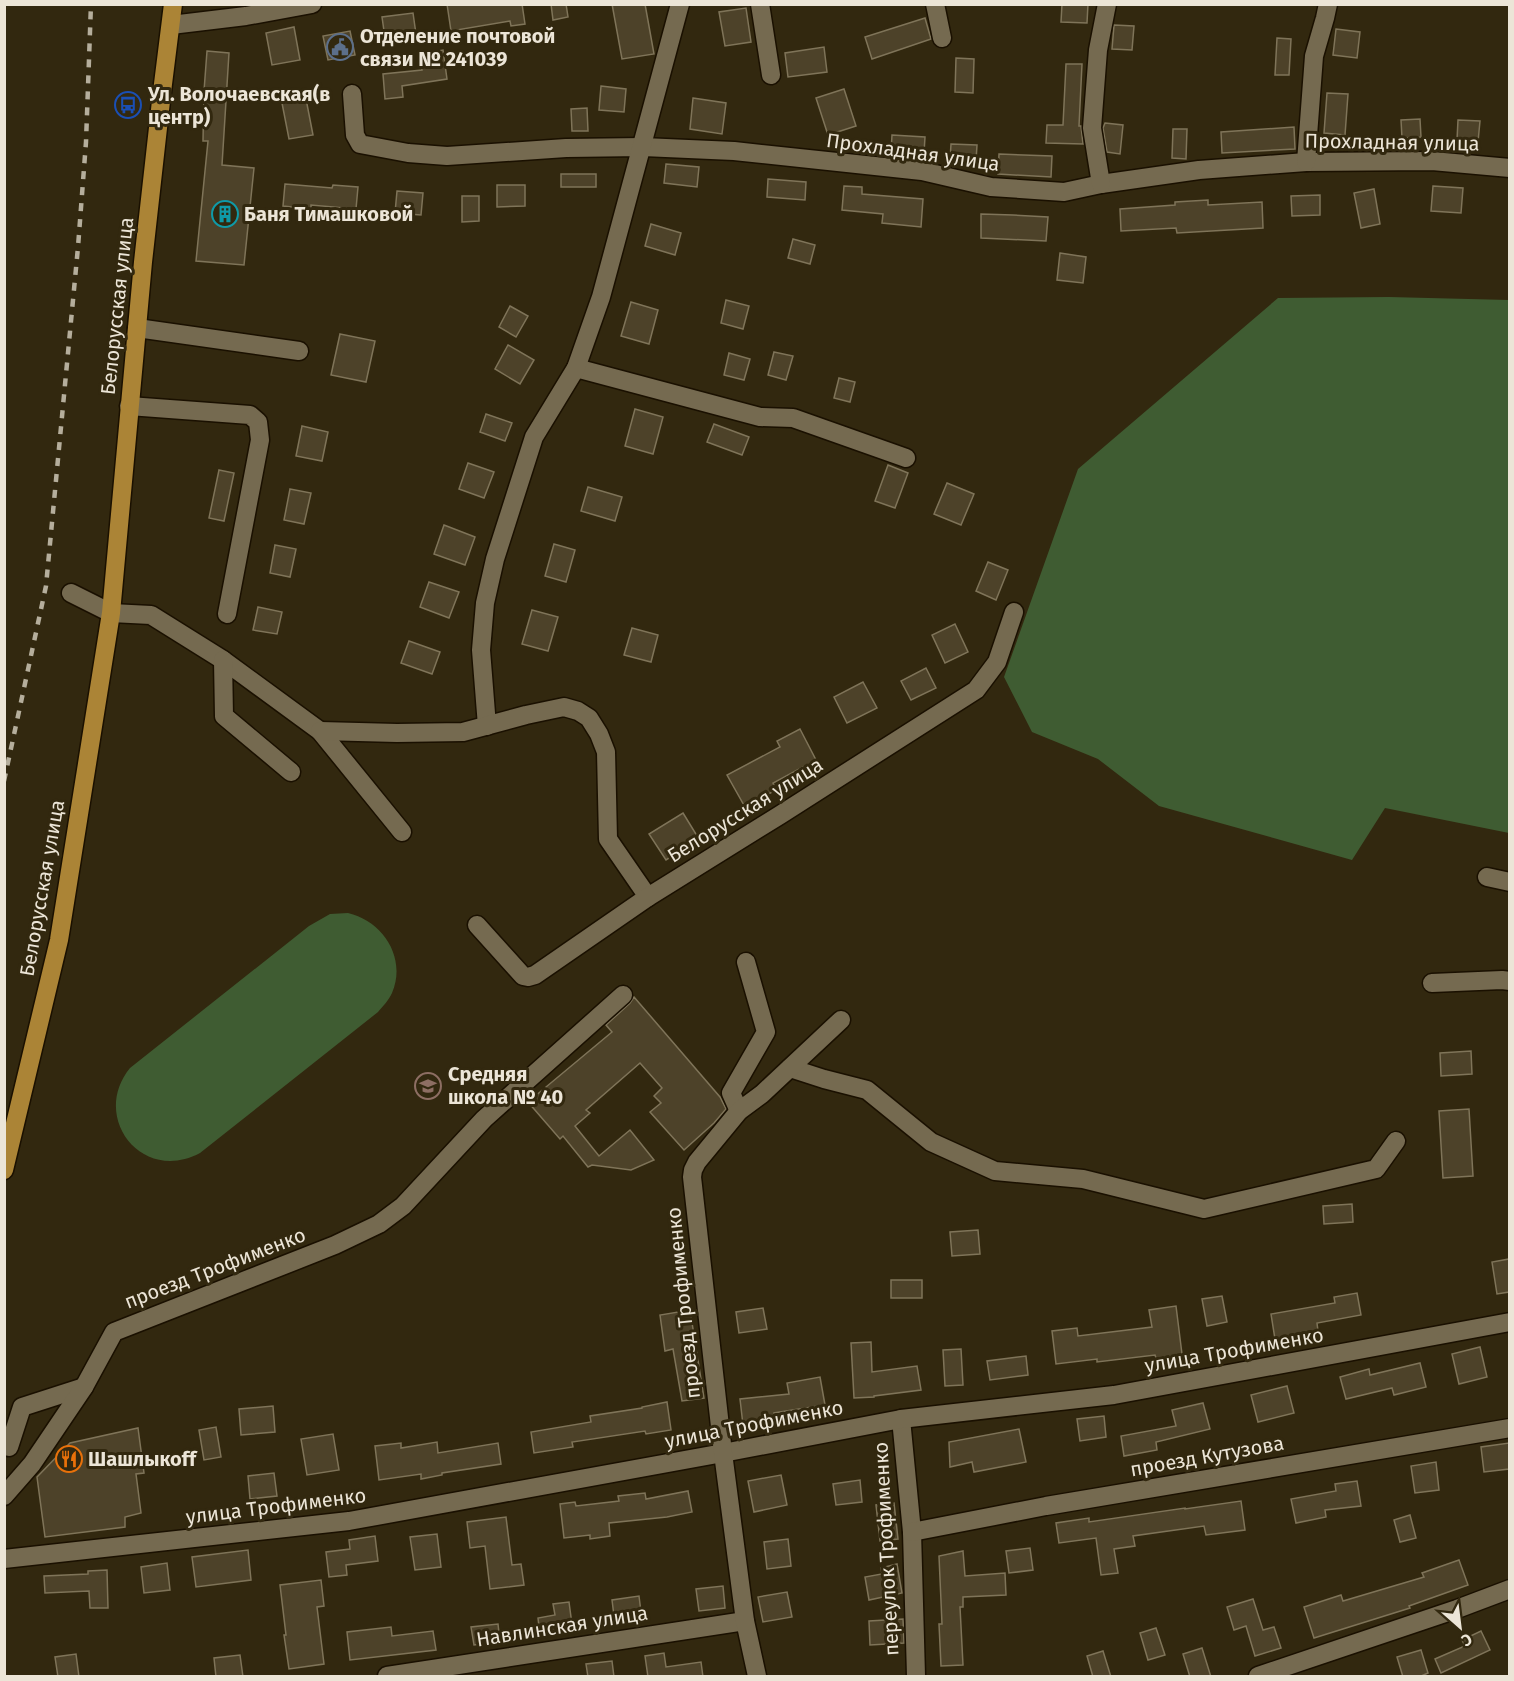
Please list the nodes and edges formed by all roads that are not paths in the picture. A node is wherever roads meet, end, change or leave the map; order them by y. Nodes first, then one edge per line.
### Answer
1 (173, 4) edge
2 (312, 4) edge
3 (680, 4) edge
4 (760, 4) edge
5 (934, 4) edge
6 (1107, 4) edge
7 (1328, 4) edge
8 (171, 25) junction
9 (942, 38) dead end
10 (771, 75) dead end
11 (352, 94) dead end
12 (643, 147) junction
13 (1306, 162) junction
14 (1509, 168) edge
15 (1101, 184) junction
16 (137, 328) junction
17 (299, 351) dead end
18 (576, 368) junction
19 (129, 406) junction
20 (906, 458) dead end
21 (71, 593) dead end
22 (1014, 612) dead end
23 (111, 613) junction
24 (227, 614) dead end
25 (223, 660) junction
26 (487, 726) junction
27 (320, 731) junction
28 (291, 772) dead end
29 (402, 832) dead end
30 (1487, 877) dead end
31 (1509, 882) edge
32 (648, 897) junction
33 (477, 925) dead end
34 (746, 962) dead end
35 (1509, 981) edge
36 (1432, 983) dead end
37 (623, 995) dead end
38 (841, 1020) dead end
39 (790, 1068) junction
40 (739, 1111) junction
41 (1396, 1141) dead end
42 (4, 1170) edge
43 (1509, 1322) edge
44 (84, 1387) junction
45 (13, 1405) edge
46 (901, 1419) junction
47 (1509, 1428) edge
48 (7, 1446) edge
49 (723, 1453) junction
50 (32, 1464) junction
51 (4, 1496) edge
52 (912, 1532) junction
53 (4, 1559) edge
54 (1508, 1593) edge
55 (745, 1621) junction
56 (387, 1677) edge
57 (757, 1677) edge
58 (916, 1677) edge
59 (1258, 1677) edge

1 - 8 main road, Белорусская улица
2 - 8 street
3 - 12 street
4 - 10 street
5 - 9 street
6 - 15 street
7 - 13 street
8 - 16 main road, Белорусская улица
11 - 12 street, Прохладная улица
12 - 15 street, Прохладная улица
12 - 18 street
13 - 14 street, Прохладная улица
13 - 15 street, Прохладная улица
16 - 17 street
16 - 19 main road, Белорусская улица
18 - 20 street
18 - 26 street
19 - 23 main road, Белорусская улица
19 - 24 street
21 - 23 street
22 - 32 street, Белорусская улица
23 - 25 street
23 - 42 main road, Белорусская улица
25 - 27 street
25 - 28 street
26 - 27 street
26 - 32 street
27 - 29 street
30 - 31 street
32 - 33 street, Белорусская улица
34 - 40 street
35 - 36 street
37 - 44 street, проезд Трофименко
38 - 39 street, проезд Трофименко
39 - 40 street, проезд Трофименко
39 - 41 street
40 - 49 street, проезд Трофименко
43 - 46 street, улица Трофименко
44 - 45 street
44 - 50 street, проезд Трофименко
45 - 48 street
46 - 49 street, улица Трофименко
46 - 52 street, переулок Трофименко
47 - 52 street, проезд Кутузова
48 - 50 street
49 - 53 street, улица Трофименко
49 - 55 street, проезд Трофименко
50 - 51 street, проезд Трофименко
52 - 58 street, переулок Трофименко
54 - 59 street
55 - 56 street, Навлинская улица
55 - 57 street, проезд Трофименко

